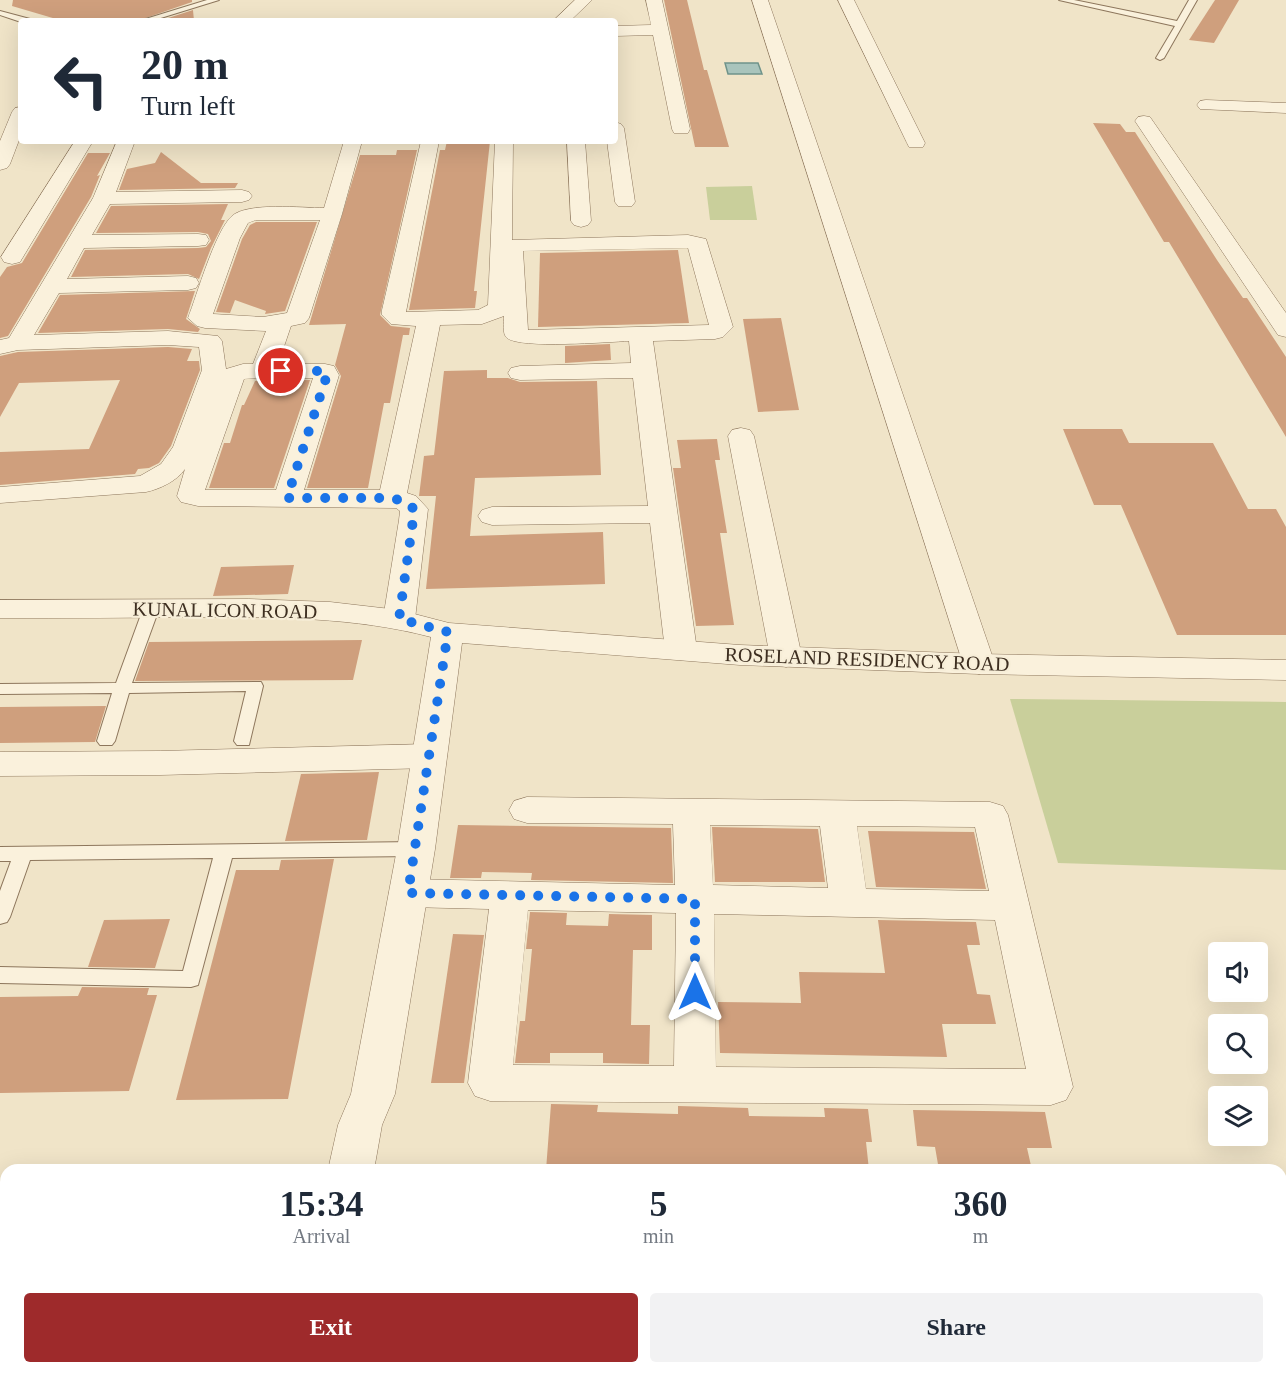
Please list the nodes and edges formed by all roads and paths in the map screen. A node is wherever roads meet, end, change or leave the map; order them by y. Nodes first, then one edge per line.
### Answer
1 (215, 0) edge
2 (584, 0) edge
3 (654, 0) edge
4 (760, 0) edge
5 (846, 0) edge
6 (1063, 0) edge
7 (1193, 0) edge
8 (0, 13) edge
9 (18, 18) edge
10 (153, 18) edge
11 (564, 18) edge
12 (1178, 24) junction
13 (661, 30) junction
14 (618, 31) edge
15 (1160, 58) dead end
16 (1206, 105) dead end
17 (1286, 108) edge
18 (18, 119) edge
19 (1144, 121) dead end
20 (681, 129) dead end
21 (916, 143) dead end
22 (82, 144) edge
23 (125, 144) edge
24 (351, 144) edge
25 (429, 144) edge
26 (504, 144) edge
27 (576, 144) edge
28 (617, 144) edge
29 (0, 164) edge
30 (242, 196) dead end
31 (103, 198) junction
32 (625, 202) dead end
33 (332, 214) junction
34 (581, 221) dead end
35 (198, 240) dead end
36 (74, 249) junction
37 (3, 257) edge
38 (188, 283) dead end
39 (52, 286) junction
40 (429, 320) junction
41 (281, 322) junction
42 (1286, 330) edge
43 (640, 334) junction
44 (9, 345) edge
45 (644, 370) junction
46 (263, 371) junction
47 (520, 373) dead end
48 (741, 436) dead end
49 (0, 495) edge
50 (287, 498) junction
51 (392, 498) junction
52 (662, 514) junction
53 (492, 516) dead end
54 (0, 609) edge
55 (151, 609) junction
56 (399, 619) junction
57 (448, 632) junction
58 (681, 650) junction
59 (786, 657) junction
60 (979, 664) junction
61 (1286, 670) edge
62 (122, 688) junction
63 (0, 690) edge
64 (106, 741) dead end
65 (243, 741) dead end
66 (430, 756) junction
67 (0, 764) edge
68 (527, 810) dead end
69 (691, 811) junction
70 (837, 813) junction
71 (416, 849) junction
72 (224, 852) junction
73 (0, 854) edge
74 (23, 854) junction
75 (408, 893) junction
76 (510, 895) junction
77 (695, 899) junction
78 (849, 902) junction
79 (1012, 906) junction
80 (0, 917) edge
81 (0, 975) edge
82 (695, 1084) junction
83 (352, 1164) edge

1 - 10 lane
2 - 11 street
3 - 13 street
4 - 60 street
5 - 21 street
6 - 12 lane
7 - 12 lane
8 - 9 lane
12 - 15 lane
13 - 14 street
13 - 20 street
16 - 17 street
18 - 29 street
19 - 42 street
22 - 37 street
23 - 31 street
24 - 33 street
25 - 40 street
26 - 40 street
27 - 34 street
28 - 32 street
30 - 31 street
31 - 36 street
33 - 41 street
33 - 41 street
35 - 36 street
36 - 37 street
36 - 39 street
38 - 39 street
39 - 44 street
40 - 51 street
41 - 46 street
43 - 43 street
43 - 45 street
44 - 49 street
45 - 47 street
45 - 52 street
46 - 50 street
46 - 50 street
48 - 59 street
50 - 51 street
51 - 56 street
52 - 53 street
52 - 58 street
54 - 55 street, KUNAL ICON ROAD
55 - 56 street, KUNAL ICON ROAD
55 - 62 lane
56 - 57 street, KUNAL ICON ROAD
57 - 58 street, ROSELAND RESIDENCY ROAD
57 - 66 street
58 - 59 street, ROSELAND RESIDENCY ROAD
59 - 60 street, ROSELAND RESIDENCY ROAD
60 - 61 street, ROSELAND RESIDENCY ROAD
62 - 63 lane
62 - 64 lane
62 - 65 lane
66 - 67 street
66 - 71 street
68 - 69 street
69 - 70 street
69 - 77 street
70 - 78 street
70 - 79 street
71 - 72 lane
71 - 75 street
72 - 74 lane
72 - 81 lane
73 - 74 lane
74 - 80 lane
75 - 76 street
75 - 83 street
76 - 77 street
76 - 82 street
77 - 78 street
77 - 82 street
78 - 79 street
79 - 82 street

